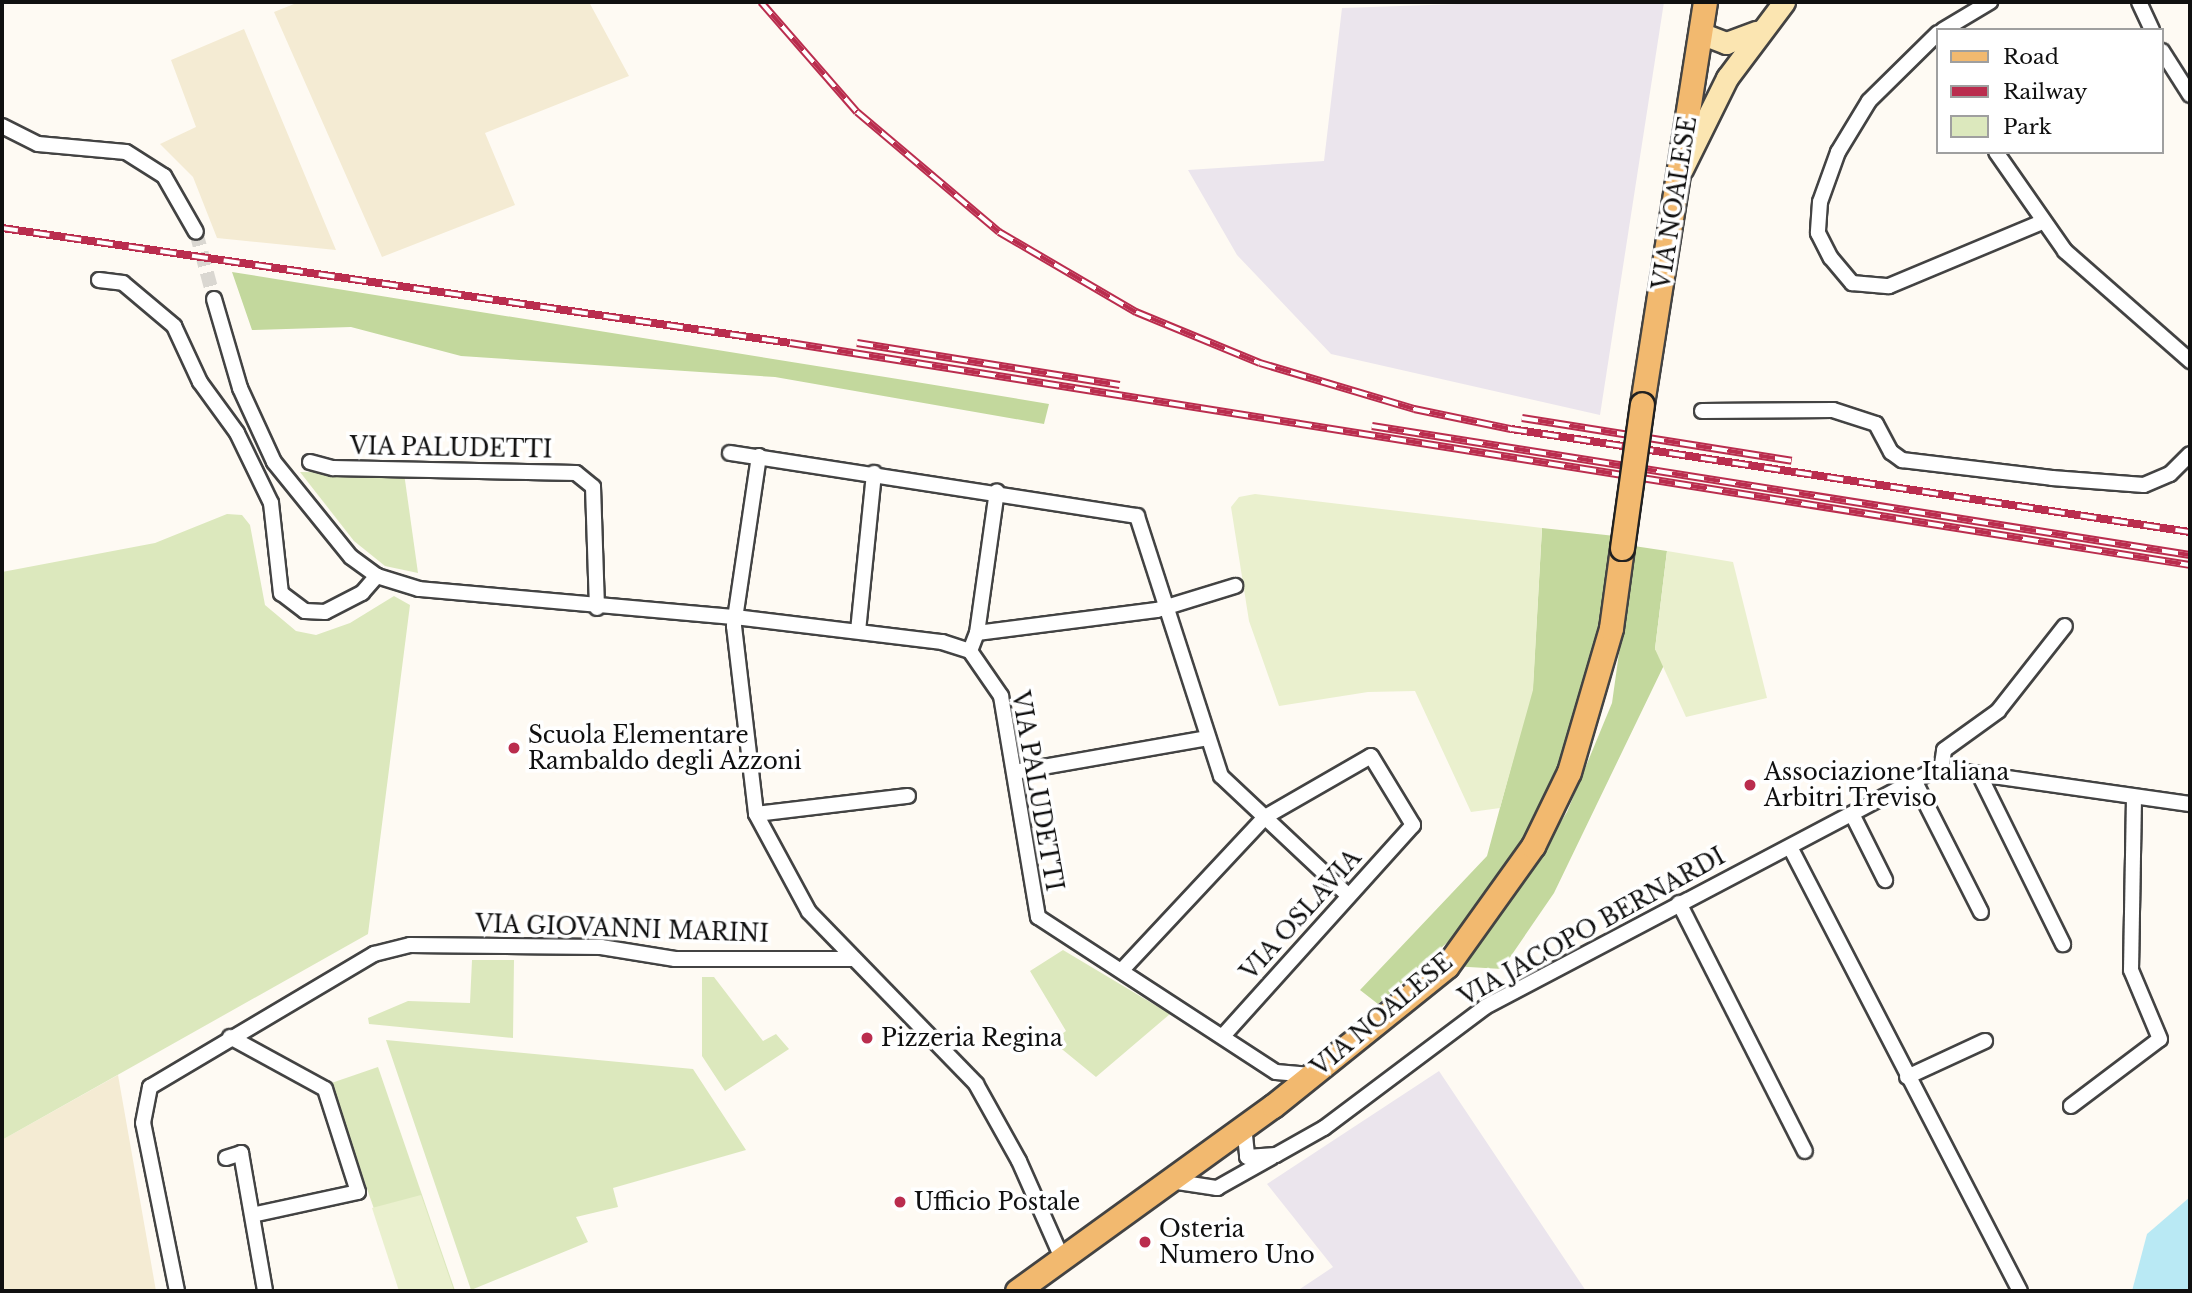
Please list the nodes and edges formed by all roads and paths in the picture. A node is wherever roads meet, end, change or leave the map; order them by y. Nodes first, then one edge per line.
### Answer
1 (1705, 2) edge
2 (1784, 2) edge
3 (1990, 2) edge
4 (2139, 2) edge
5 (1946, 28) edge
6 (2151, 28) edge
7 (1757, 32) junction
8 (1700, 33) junction
9 (1937, 34) edge
10 (2164, 54) edge
11 (2190, 95) edge
12 (2, 126) edge
13 (1997, 154) edge
14 (1679, 175) junction
15 (2042, 222) junction
16 (196, 232) tunnel mouth
17 (99, 280) dead end
18 (214, 299) tunnel mouth
19 (2190, 361) edge
20 (1702, 411) dead end
21 (730, 453) dead end
22 (2190, 454) edge
23 (759, 456) junction
24 (310, 462) dead end
25 (874, 473) junction
26 (997, 491) junction
27 (377, 576) junction
28 (1235, 586) dead end
29 (597, 608) junction
30 (1166, 609) junction
31 (735, 617) junction
32 (2065, 626) dead end
33 (858, 631) junction
34 (977, 633) junction
35 (970, 651) junction
36 (1208, 738) junction
37 (1941, 771) junction
38 (1015, 772) junction
39 (1979, 774) junction
40 (1914, 780) junction
41 (908, 796) dead end
42 (2134, 798) junction
43 (2190, 804) edge
44 (756, 814) junction
45 (1852, 814) junction
46 (1265, 817) junction
47 (1790, 847) junction
48 (1885, 880) dead end
49 (1349, 896) junction
50 (1679, 904) junction
51 (1980, 912) dead end
52 (2063, 944) dead end
53 (854, 959) junction
54 (1122, 970) junction
55 (1223, 1036) junction
56 (230, 1037) junction
57 (1985, 1041) dead end
58 (1313, 1074) junction
59 (1907, 1077) junction
60 (2071, 1105) dead end
61 (1244, 1126) junction
62 (1805, 1151) dead end
63 (1276, 1154) junction
64 (226, 1158) dead end
65 (1171, 1181) junction
66 (252, 1215) junction
67 (1062, 1258) junction
68 (177, 1291) edge
69 (265, 1291) edge
70 (1017, 1291) edge
71 (2020, 1291) edge

1 - 8 main road, VIA NOALESE
2 - 7 main road
3 - 5 street
4 - 6 street
7 - 8 main road
7 - 14 main road
8 - 14 main road, VIA NOALESE
9 - 15 street
10 - 11 street
12 - 16 street
13 - 15 street
14 - 58 main road, VIA NOALESE, bridge
15 - 19 street
17 - 27 street
18 - 27 street
20 - 22 street
21 - 23 street
23 - 25 street
23 - 31 street
24 - 29 street, VIA PALUDETTI
25 - 26 street
25 - 33 street
26 - 30 street
26 - 34 street
27 - 29 street
28 - 30 street
29 - 31 street
30 - 34 street
30 - 36 street
31 - 33 street
31 - 44 street
32 - 37 street
33 - 35 street
34 - 35 street
35 - 38 street, VIA PALUDETTI
36 - 38 street
36 - 46 street
37 - 39 street
37 - 40 street, VIA JACOPO BERNARDI
38 - 54 street, VIA PALUDETTI
39 - 42 street
39 - 52 street
40 - 45 street, VIA JACOPO BERNARDI
40 - 51 street
41 - 44 street
42 - 43 street
42 - 60 street
44 - 53 street
45 - 47 street, VIA JACOPO BERNARDI
45 - 48 street
46 - 49 street
46 - 49 street, VIA OSLAVIA
46 - 54 street
47 - 50 street, VIA JACOPO BERNARDI
47 - 59 street
49 - 55 street, VIA OSLAVIA
50 - 62 street
50 - 63 street, VIA JACOPO BERNARDI
53 - 56 street, VIA GIOVANNI MARINI
53 - 67 street
54 - 55 street, VIA PALUDETTI
55 - 58 street, VIA PALUDETTI
56 - 66 street
56 - 68 street
57 - 59 street
58 - 61 main road, VIA NOALESE
59 - 71 street
61 - 63 street
61 - 65 main road, VIA NOALESE
63 - 65 street, VIA JACOPO BERNARDI
64 - 66 street
65 - 67 main road, VIA NOALESE
66 - 69 street
67 - 70 main road, VIA NOALESE

